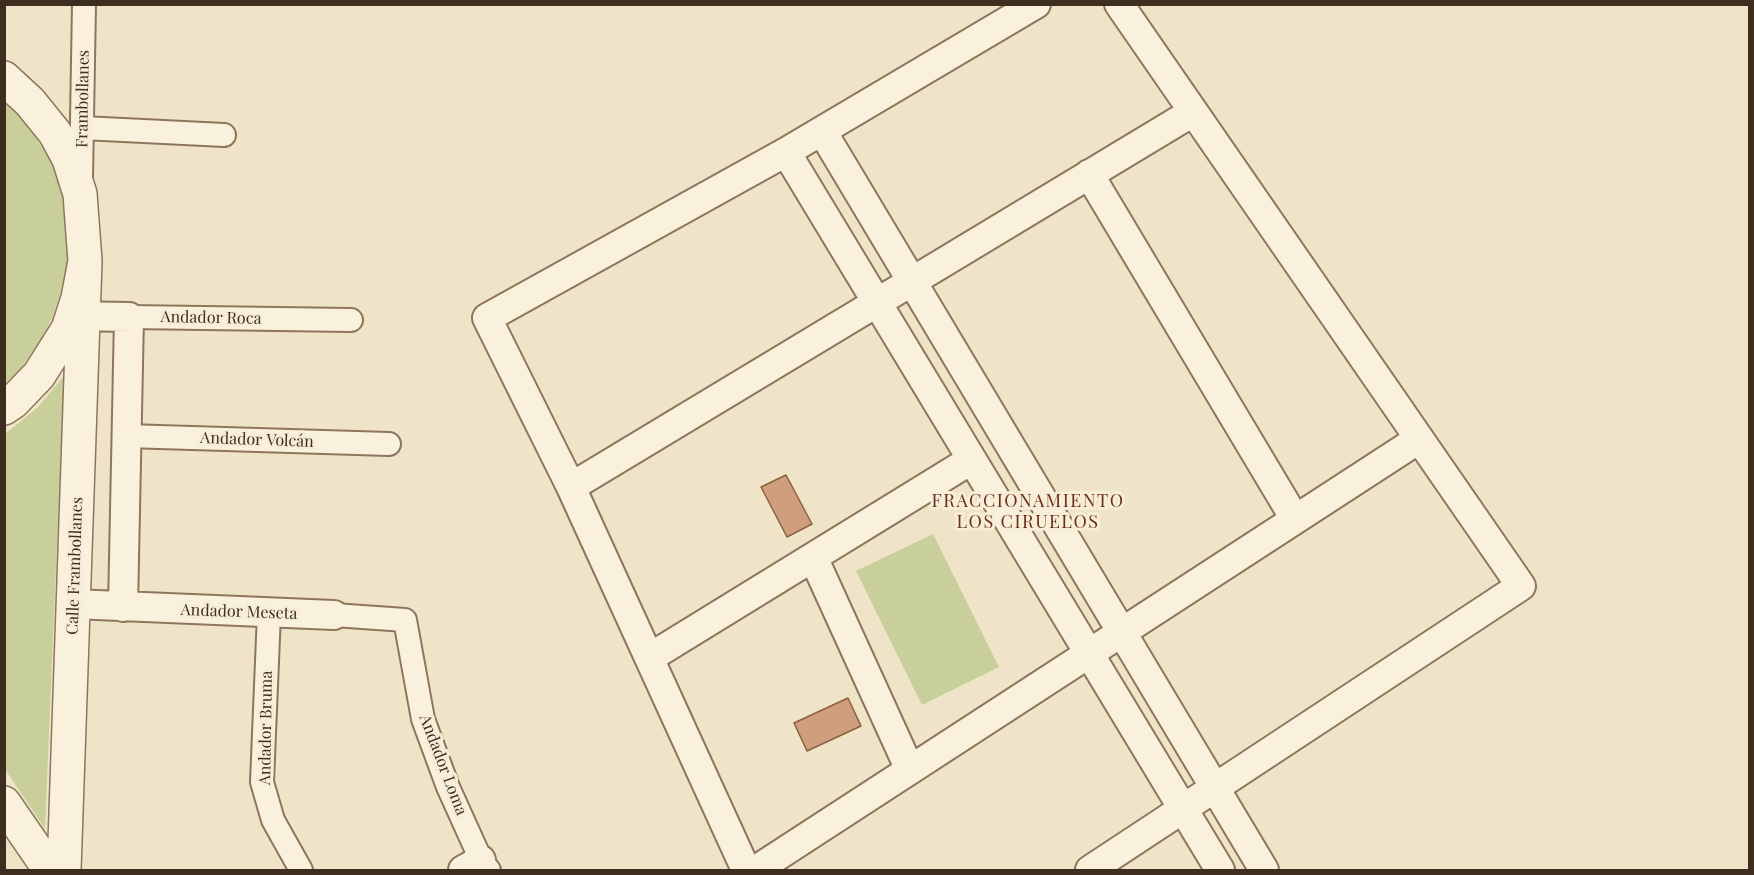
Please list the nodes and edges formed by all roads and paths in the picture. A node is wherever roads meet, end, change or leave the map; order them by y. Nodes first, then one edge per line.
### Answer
1 (84, 4) edge
2 (1036, 4) edge
3 (1119, 4) edge
4 (4, 78) edge
5 (1193, 112) junction
6 (83, 128) junction
7 (822, 131) junction
8 (224, 135) dead end
9 (786, 152) junction
10 (1089, 174) junction
11 (80, 194) junction
12 (912, 282) junction
13 (876, 303) junction
14 (78, 316) junction
15 (129, 317) junction
16 (351, 320) dead end
17 (4, 408) edge
18 (126, 436) junction
19 (1419, 439) junction
20 (389, 444) dead end
21 (971, 460) junction
22 (571, 487) junction
23 (1295, 519) junction
24 (813, 557) junction
25 (73, 604) junction
26 (123, 607) junction
27 (269, 613) junction
28 (334, 615) joint
29 (405, 620) joint
30 (1122, 632) junction
31 (1089, 654) junction
32 (649, 658) junction
33 (910, 770) junction
34 (1215, 788) junction
35 (4, 803) edge
36 (1183, 809) junction
37 (478, 867) edge
38 (50, 870) edge
39 (64, 870) edge
40 (301, 870) edge
41 (746, 870) edge
42 (756, 870) edge
43 (1089, 870) edge
44 (1220, 870) edge
45 (1262, 870) edge

1 - 6 street, Frambollanes
2 - 7 street
3 - 5 street
4 - 11 street
5 - 10 street
5 - 19 street
6 - 8 street
6 - 11 street, Frambollanes
7 - 9 street
7 - 12 street
9 - 13 street
9 - 22 street
10 - 12 street
10 - 23 street
11 - 14 street
12 - 13 street
12 - 30 street
13 - 21 street
13 - 22 street
14 - 15 street, Andador Roca
14 - 17 street
14 - 25 street, Calle Frambollanes
15 - 16 street, Andador Roca
15 - 18 street
18 - 20 street, Andador Volcán
18 - 26 street
19 - 23 street
19 - 34 street
21 - 24 street
21 - 31 street
22 - 32 street
23 - 30 street
24 - 32 street
24 - 33 street
25 - 26 street, Andador Meseta
25 - 39 street, Calle Frambollanes
26 - 27 street, Andador Meseta
27 - 28 street, Andador Meseta
27 - 40 street, Andador Bruma
28 - 29 street, Andador Meseta
29 - 37 street, Andador Loma
30 - 31 street
30 - 34 street
31 - 33 street
31 - 36 street
32 - 41 street
33 - 42 street
34 - 36 street
34 - 45 street
35 - 38 street
36 - 43 street
36 - 44 street

